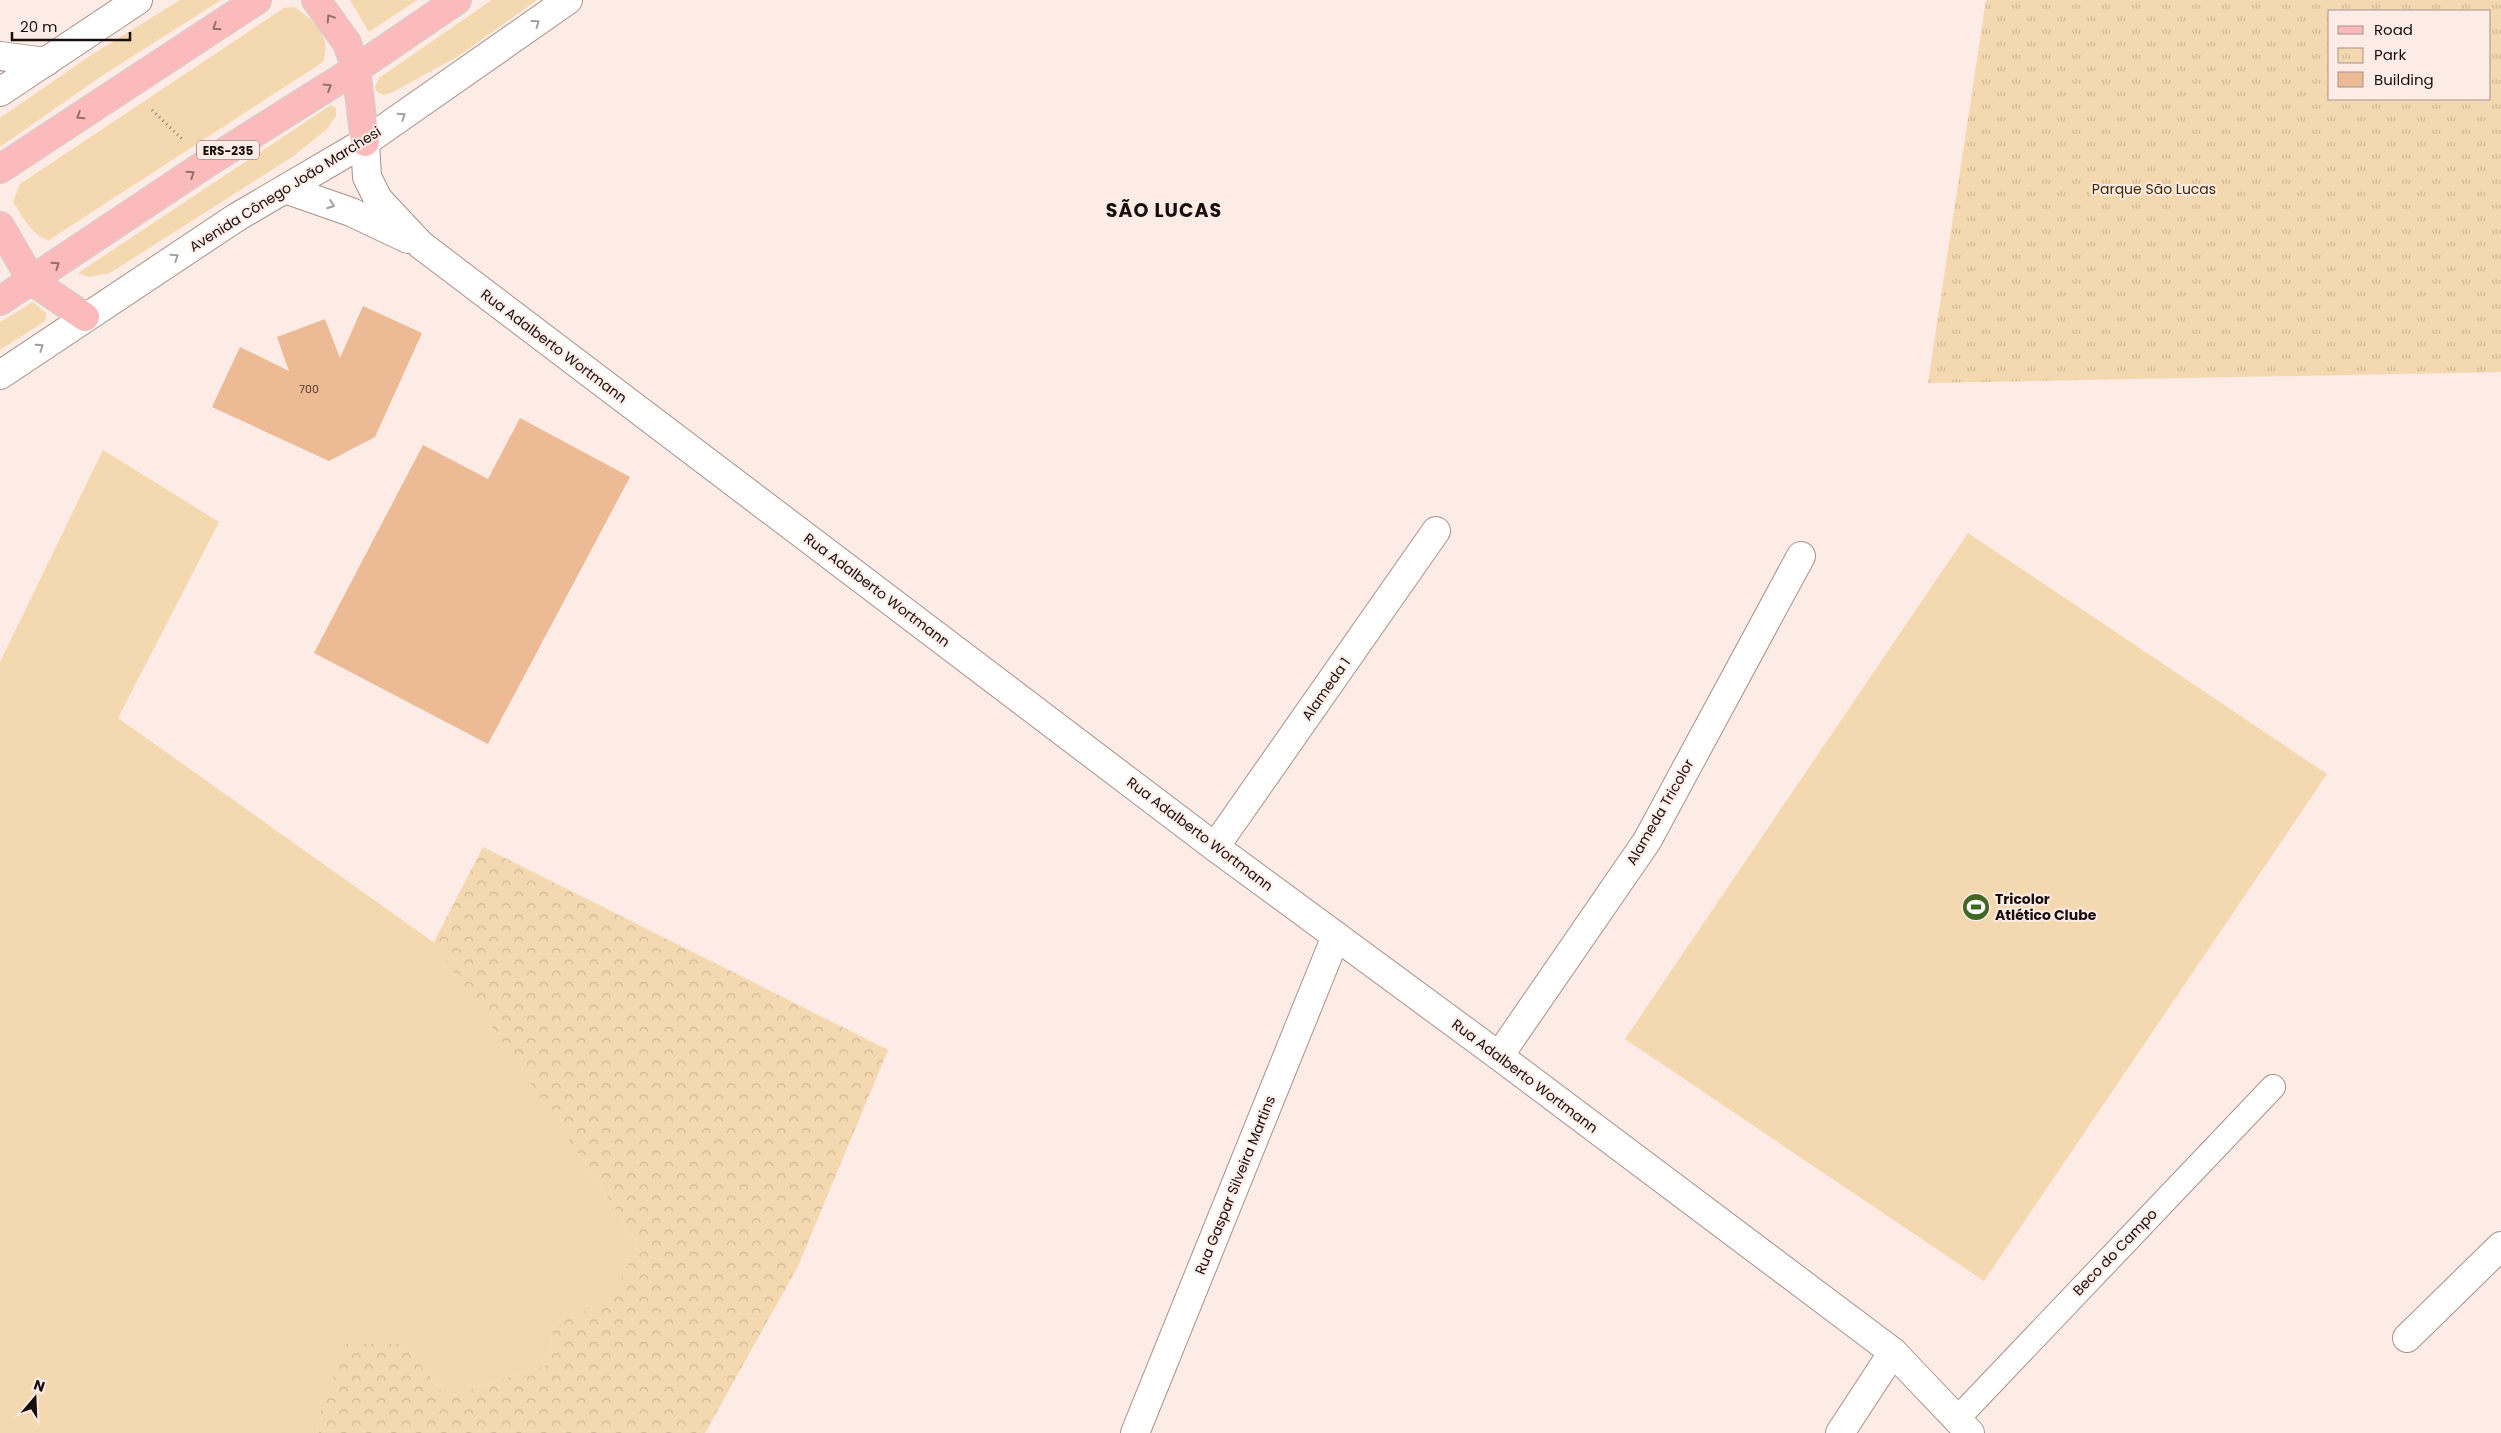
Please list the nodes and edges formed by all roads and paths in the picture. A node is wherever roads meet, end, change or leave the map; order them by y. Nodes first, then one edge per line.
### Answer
1 (138, 0) edge
2 (256, 0) edge
3 (316, 0) edge
4 (458, 0) edge
5 (568, 0) edge
6 (0, 56) edge
7 (46, 62) junction
8 (356, 69) junction
9 (126, 86) junction
10 (0, 92) edge
11 (364, 142) junction
12 (208, 163) junction
13 (0, 169) edge
14 (285, 189) junction
15 (0, 226) edge
16 (421, 245) junction
17 (32, 280) junction
18 (0, 301) edge
19 (85, 317) junction
20 (0, 375) edge
21 (1436, 531) dead end
22 (1801, 556) dead end
23 (1215, 847) junction
24 (1336, 936) junction
25 (1499, 1056) junction
26 (2273, 1086) dead end
27 (2501, 1246) edge
28 (2408, 1338) dead end
29 (1893, 1352) junction
30 (1964, 1426) edge
31 (1135, 1433) edge
32 (1840, 1433) edge

1 - 7 street
2 -> 9 main road
8 -> 3 main road
4 - 8 main road, ERS-235
11 -> 5 street, Avenida Cônego João Marchesi
6 - 7 street
7 - 10 street
8 - 11 main road
12 -> 8 main road, ERS-235
9 - 12 path
9 -> 13 main road
11 - 14 street, Avenida Cônego João Marchesi
11 - 16 street, Rua Adalberto Wortmann
17 -> 12 main road, ERS-235
14 -> 16 street, Rua Adalberto Wortmann
19 -> 14 street, Avenida Cônego João Marchesi
15 - 17 main road
16 - 23 street, Rua Adalberto Wortmann
17 - 18 main road, ERS-235
17 - 19 main road
20 -> 19 street, Avenida Cônego João Marchesi
21 - 23 street, Alameda 1
22 - 25 street, Alameda Tricolor
23 - 24 street, Rua Adalberto Wortmann
24 - 25 street, Rua Adalberto Wortmann
24 - 31 street, Rua Gaspar Silveira Martins
25 - 29 street, Rua Adalberto Wortmann
26 - 30 lane, Beco do Campo
27 - 28 street
29 - 30 street, Rua Adalberto Wortmann
29 - 32 street

